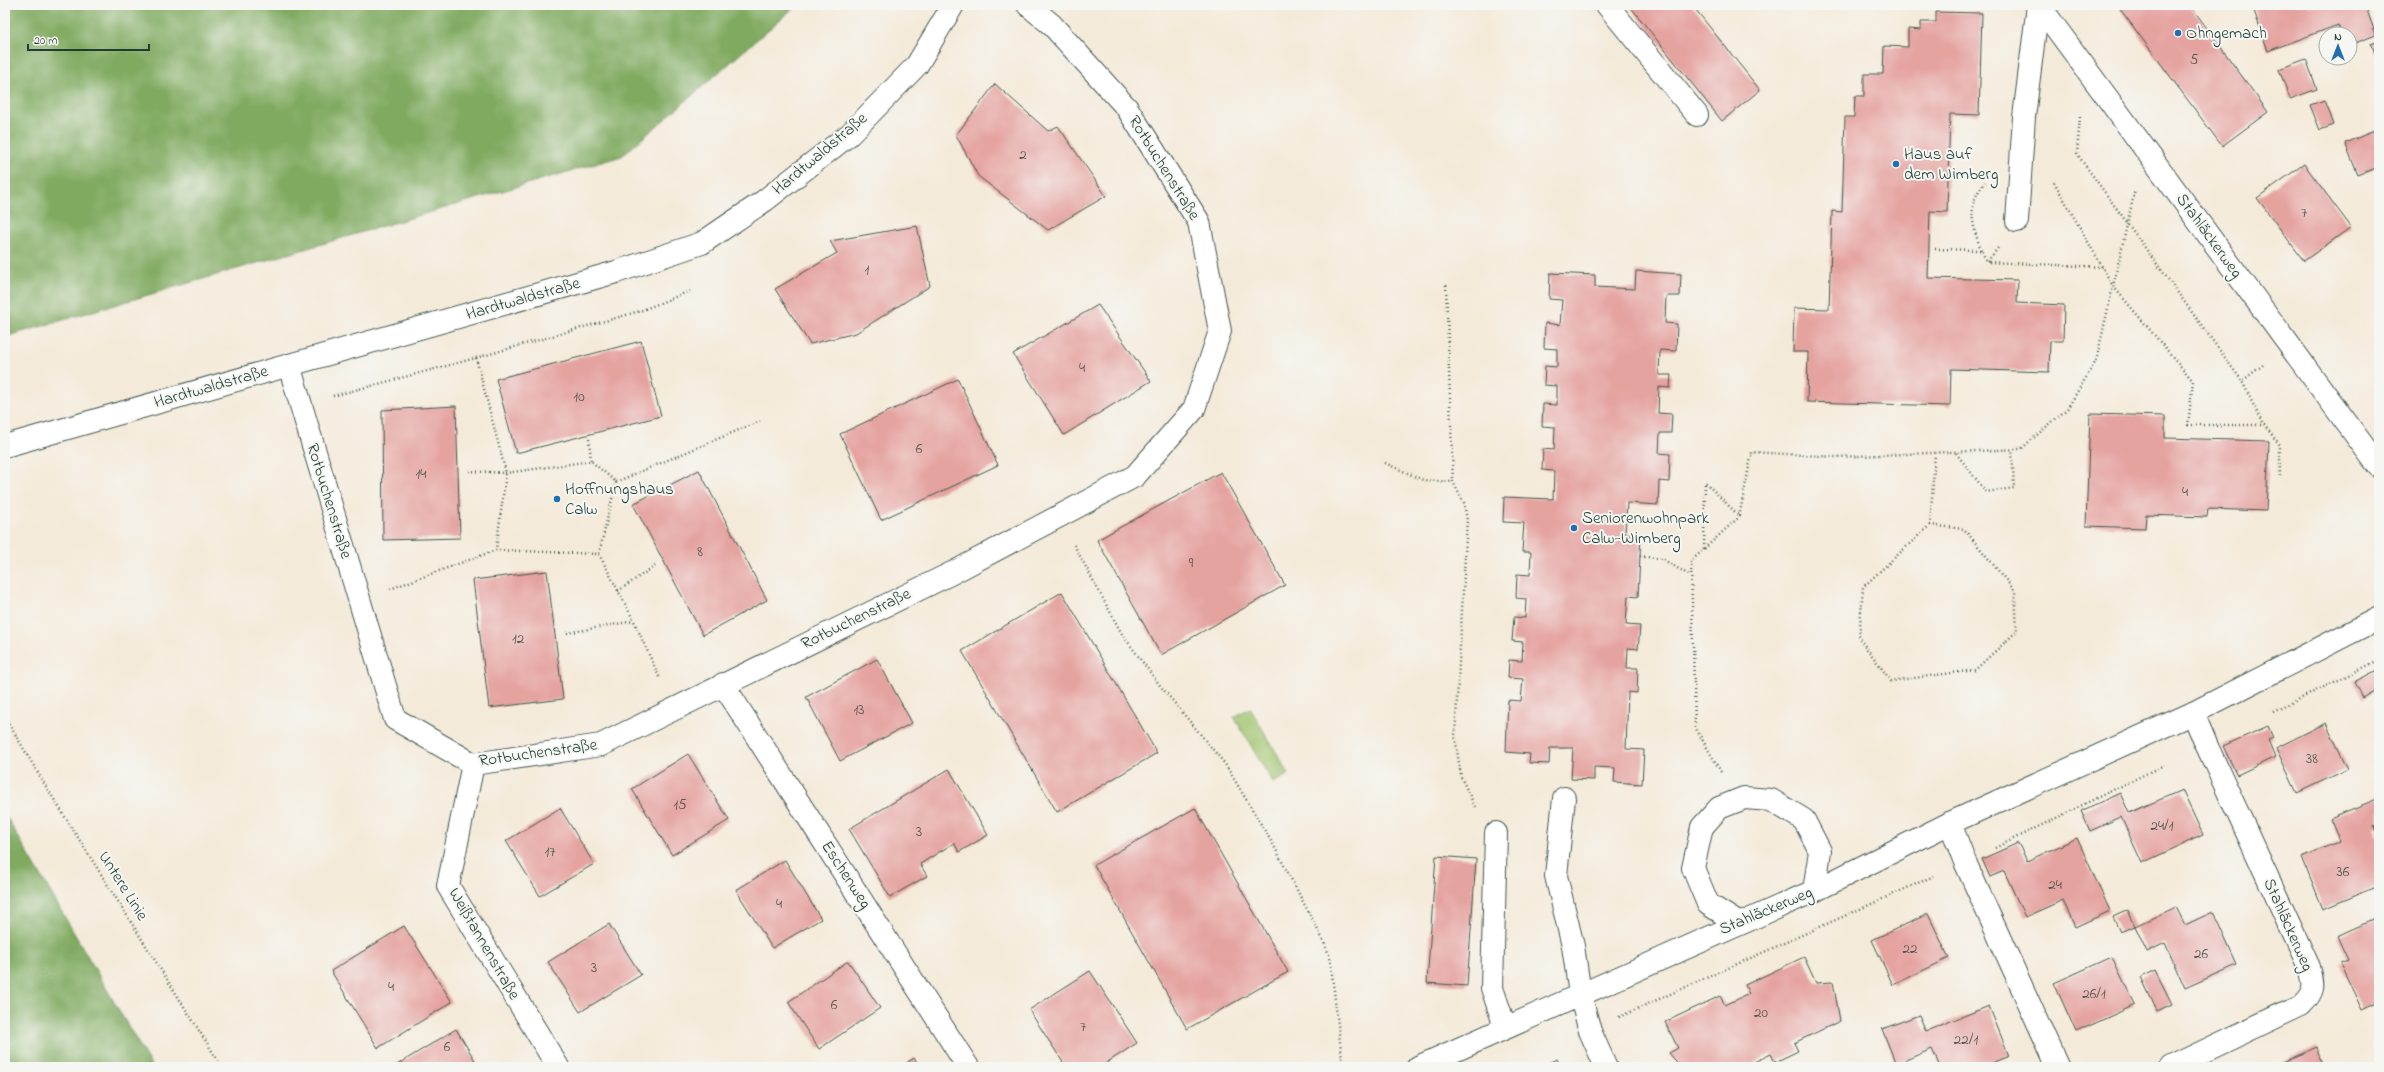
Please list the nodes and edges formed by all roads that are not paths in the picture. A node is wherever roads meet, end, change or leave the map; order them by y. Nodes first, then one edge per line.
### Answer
1 (954, 5) edge
2 (1028, 5) edge
3 (1607, 5) edge
4 (2038, 5) edge
5 (1697, 115) dead end
6 (2017, 221) road end
7 (289, 365) junction
8 (5, 446) edge
9 (2379, 467) edge
10 (2379, 618) edge
11 (723, 684) junction
12 (2193, 713) junction
13 (473, 764) junction
14 (1564, 798) dead end
15 (1950, 823) junction
16 (1496, 833) road end
17 (1814, 890) junction
18 (1738, 923) junction
19 (1580, 994) junction
20 (1505, 1027) junction
21 (558, 1067) edge
22 (968, 1067) edge
23 (1418, 1067) edge
24 (1606, 1067) edge
25 (2058, 1067) edge
26 (2171, 1067) edge

1 - 7 street, Hardtwaldstraße
2 - 11 street, Rotbuchenstraße
3 - 5 street
4 - 6 street
4 - 9 street, Stahläckerweg
7 - 8 street, Hardtwaldstraße
7 - 13 street, Rotbuchenstraße
10 - 12 street, Stahläckerweg
11 - 13 street, Rotbuchenstraße
11 - 22 street, Eschenweg
12 - 15 street, Stahläckerweg
12 - 26 street, Stahläckerweg
13 - 21 street, Weißtannenstraße
14 - 19 street
15 - 17 street, Stahläckerweg
15 - 25 street
16 - 20 street
17 - 18 street, Stahläckerweg
17 - 18 street
18 - 19 street, Stahläckerweg
19 - 20 street, Stahläckerweg
19 - 24 street
20 - 23 street, Stahläckerweg

